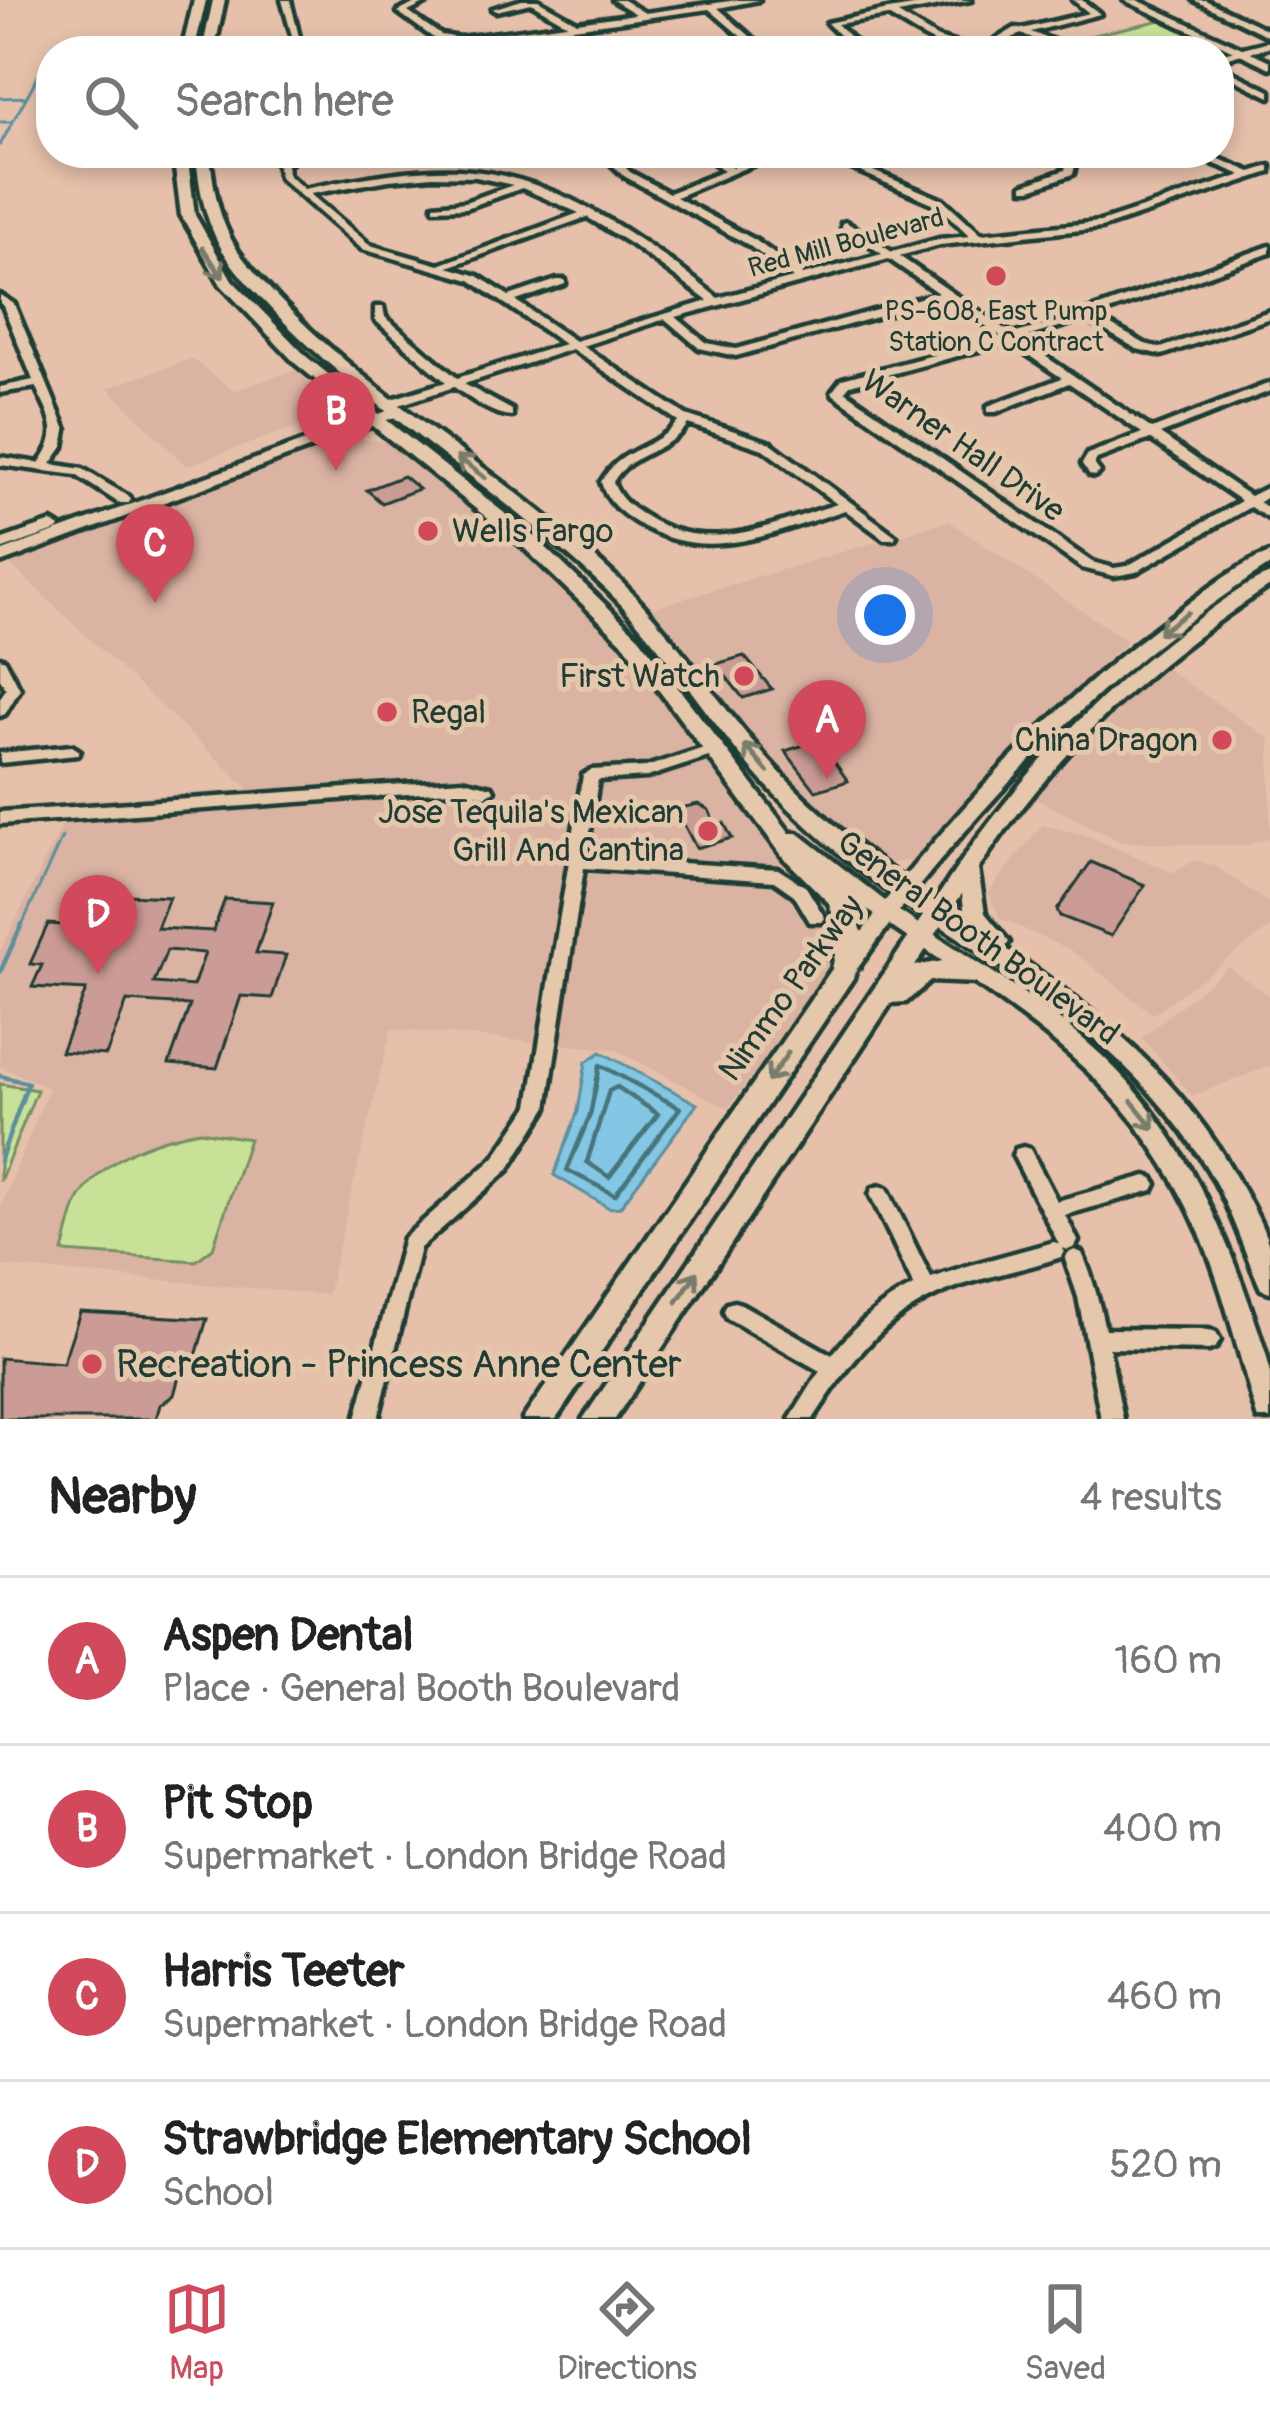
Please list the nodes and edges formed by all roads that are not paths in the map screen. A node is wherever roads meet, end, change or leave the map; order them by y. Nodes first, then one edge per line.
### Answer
1 (200, 0) edge
2 (219, 0) edge
3 (286, 0) edge
4 (428, 0) edge
5 (532, 0) edge
6 (616, 0) edge
7 (755, 0) edge
8 (967, 0) edge
9 (1077, 0) edge
10 (1129, 0) edge
11 (1198, 0) edge
12 (711, 6) junction
13 (496, 9) dead end
14 (888, 12) junction
15 (645, 16) junction
16 (577, 26) junction
17 (1010, 26) dead end
18 (1022, 32) junction
19 (1270, 34) edge
20 (192, 36) edge
21 (211, 36) edge
22 (296, 36) edge
23 (442, 36) edge
24 (486, 36) edge
25 (746, 36) edge
26 (844, 36) edge
27 (928, 36) edge
28 (1013, 36) edge
29 (1033, 36) edge
30 (1207, 36) edge
31 (1270, 44) edge
32 (1234, 49) edge
33 (1241, 52) junction
34 (1234, 54) edge
35 (1270, 65) edge
36 (1234, 76) edge
37 (1270, 94) edge
38 (182, 168) edge
39 (204, 168) edge
40 (281, 168) edge
41 (621, 168) edge
42 (726, 168) edge
43 (738, 168) edge
44 (858, 168) edge
45 (1071, 168) edge
46 (1232, 168) edge
47 (1270, 169) edge
48 (730, 171) junction
49 (1250, 176) junction
50 (524, 184) junction
51 (1028, 187) dead end
52 (302, 192) junction
53 (667, 196) junction
54 (439, 207) dead end
55 (583, 215) junction
56 (846, 225) dead end
57 (977, 236) junction
58 (1270, 249) edge
59 (890, 255) junction
60 (1252, 255) junction
61 (1270, 264) edge
62 (444, 265) junction
63 (801, 279) junction
64 (561, 282) dead end
65 (947, 294) junction
66 (0, 298) edge
67 (508, 300) junction
68 (716, 302) junction
69 (379, 309) dead end
70 (1270, 314) edge
71 (667, 315) junction
72 (1086, 315) junction
73 (1010, 338) junction
74 (576, 344) junction
75 (1070, 379) junction
76 (41, 382) junction
77 (458, 385) junction
78 (1270, 387) edge
79 (4, 390) dead end
80 (992, 409) dead end
81 (382, 412) junction
82 (508, 413) dead end
83 (686, 420) junction
84 (1151, 435) junction
85 (0, 461) edge
86 (44, 465) junction
87 (1094, 472) dead end
88 (1270, 490) edge
89 (124, 500) junction
90 (1249, 501) junction
91 (846, 505) junction
92 (1270, 515) edge
93 (890, 536) dead end
94 (0, 545) edge
95 (0, 558) edge
96 (1270, 558) edge
97 (1270, 579) edge
98 (602, 609) junction
99 (681, 658) junction
100 (0, 663) edge
101 (0, 711) edge
102 (713, 750) junction
103 (72, 751) dead end
104 (0, 758) edge
105 (486, 791) dead end
106 (0, 818) edge
107 (777, 825) junction
108 (578, 862) junction
109 (968, 870) junction
110 (904, 893) junction
111 (937, 914) junction
112 (886, 916) junction
113 (816, 918) dead end
114 (921, 939) junction
115 (844, 971) junction
116 (977, 974) junction
117 (1107, 1031) junction
118 (808, 1108) junction
119 (1023, 1155) dead end
120 (1146, 1184) dead end
121 (880, 1194) dead end
122 (1053, 1210) junction
123 (1066, 1250) junction
124 (1270, 1281) edge
125 (925, 1287) junction
126 (734, 1311) dead end
127 (1096, 1338) junction
128 (1208, 1340) dead end
129 (832, 1366) junction
130 (1270, 1417) edge
131 (367, 1419) edge
132 (538, 1419) edge
133 (598, 1419) edge
134 (801, 1419) edge
135 (1112, 1419) edge

1 - 20 highway
2 - 21 highway
3 - 22 street
4 - 23 street
5 - 13 street
5 - 16 street
6 - 15 street
7 - 12 street
8 - 14 street
9 - 18 street
10 - 30 main road
11 - 19 street
12 - 15 street
12 - 25 street
14 - 26 street
14 - 27 street
15 - 16 street
16 - 24 street
17 - 18 street
18 - 28 street
18 - 29 street
31 - 33 street
32 - 33 main road
33 - 34 street
33 - 35 main road
36 - 37 street
38 -> 81 highway, General Booth Boulevard
39 - 81 highway, General Booth Boulevard
40 - 52 street
41 - 53 street
42 - 48 street
43 - 48 street
44 - 57 street
45 - 51 street
46 - 49 street
47 - 49 street, Red Mill Boulevard
48 - 53 street
49 - 57 street, Red Mill Boulevard
50 - 52 street
50 - 54 street
50 - 55 street
52 - 62 street
53 - 63 street
55 - 62 street
55 - 68 street
56 - 59 street
57 - 59 street, Red Mill Boulevard
58 - 60 street, Warner Hall Drive
59 - 63 street, Red Mill Boulevard
59 - 65 street
60 - 61 street
60 - 72 street, Warner Hall Drive
62 - 67 street
63 - 68 street, Red Mill Boulevard
64 - 67 street
65 - 71 street
65 - 73 street
66 - 76 street
67 - 74 street
68 - 71 street, Red Mill Boulevard
69 - 77 street
70 - 72 street
71 - 74 street, Red Mill Boulevard
72 - 73 street, Warner Hall Drive
73 - 75 street
73 - 90 street, Warner Hall Drive
74 - 77 street, Red Mill Boulevard
74 - 83 street
75 - 80 street
75 - 84 street
76 - 79 street
76 - 86 street
77 - 81 street, Red Mill Boulevard
77 - 82 street
78 - 84 street
81 - 89 main road
81 - 95 main road
81 - 98 highway, General Booth Boulevard
99 -> 81 highway, General Booth Boulevard
83 - 91 street
83 - 91 street
84 - 87 street
84 - 90 street
85 - 86 street
86 - 89 street
88 - 90 street, Warner Hall Drive
89 - 94 main road
90 - 92 street
91 - 93 street
96 -> 110 main road, Nimmo Parkway
97 - 109 main road
98 - 99 highway
98 - 102 highway, General Booth Boulevard
110 -> 99 highway, General Booth Boulevard
100 - 101 street
102 - 107 highway, General Booth Boulevard
102 - 108 street
103 - 104 street
105 - 106 street
107 - 112 main road, General Booth Boulevard
107 - 115 highway
108 - 113 street
108 - 131 street
109 - 111 main road
109 - 117 main road
110 - 111 highway, General Booth Boulevard
110 - 112 main road, Nimmo Parkway
111 - 114 highway
111 - 117 main road, General Booth Boulevard
112 - 114 main road, General Booth Boulevard
112 - 115 main road, Nimmo Parkway
114 - 116 main road, General Booth Boulevard
114 - 118 highway
115 -> 132 highway, Nimmo Parkway
116 - 118 highway
116 -> 130 main road, General Booth Boulevard
117 - 124 main road, General Booth Boulevard
133 -> 118 highway
119 - 122 street
120 - 122 street
121 - 125 street
122 - 123 street
123 - 125 street
123 - 127 street
125 - 129 street
126 - 129 street
127 - 128 street
127 - 135 street
129 - 134 street

